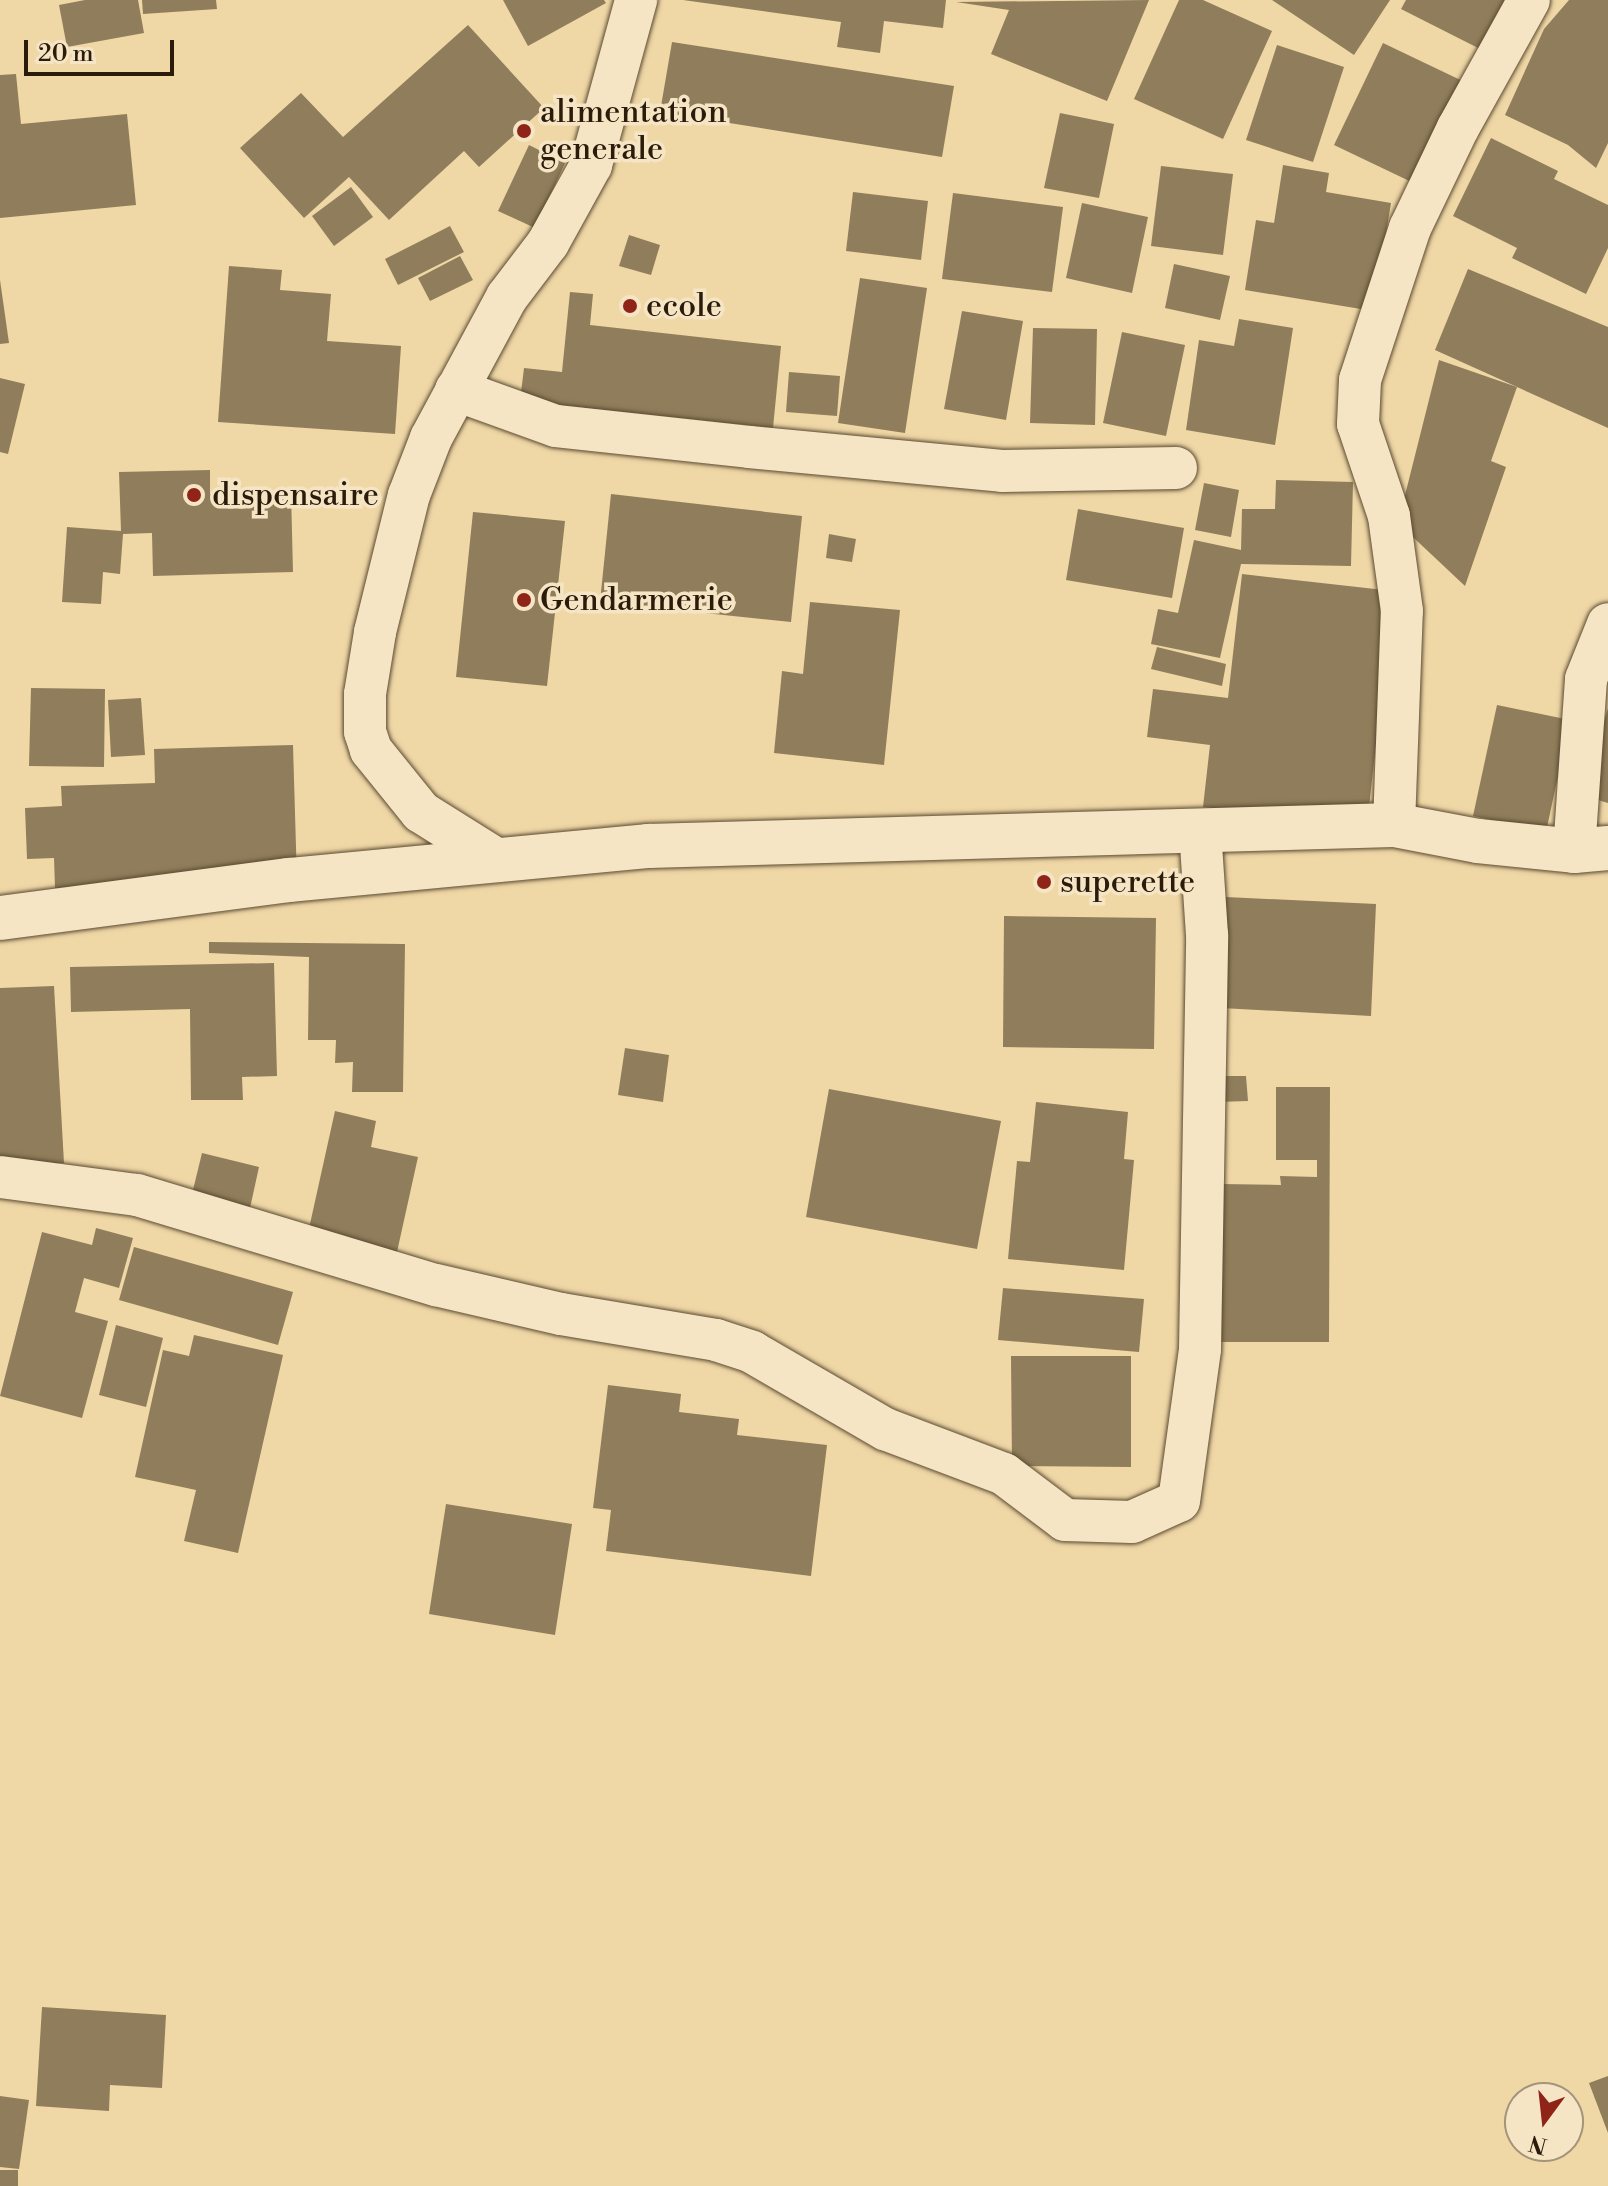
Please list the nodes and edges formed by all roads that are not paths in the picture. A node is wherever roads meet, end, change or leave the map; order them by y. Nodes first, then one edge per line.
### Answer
1 (636, 0) edge
2 (1529, 0) edge
3 (456, 390) junction
4 (1176, 468) dead end
5 (1608, 624) edge
6 (1394, 825) junction
7 (1200, 830) junction
8 (1591, 850) edge
9 (496, 859) junction
10 (0, 918) edge
11 (0, 1177) edge

1 - 3 street
2 - 6 street
3 - 4 street
3 - 9 street
5 - 8 street
6 - 7 street
6 - 8 street
7 - 9 street
7 - 11 street
9 - 10 street

